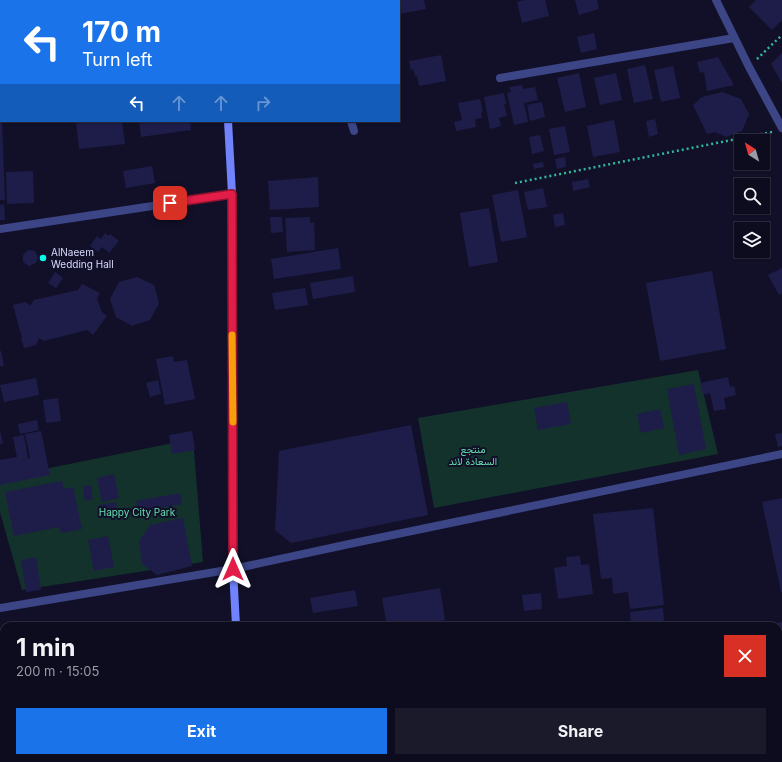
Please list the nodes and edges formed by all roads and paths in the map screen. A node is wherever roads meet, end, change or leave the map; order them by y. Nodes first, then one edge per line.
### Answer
1 (716, 0) edge
2 (782, 35) edge
3 (734, 38) junction
4 (749, 67) junction
5 (500, 78) dead end
6 (228, 122) edge
7 (351, 122) edge
8 (778, 130) edge
9 (354, 131) dead end
10 (515, 183) dead end
11 (232, 194) junction
12 (0, 229) edge
13 (782, 454) edge
14 (233, 569) junction
15 (0, 608) edge
16 (236, 622) edge

1 - 3 street
2 - 4 path
3 - 4 street
3 - 5 street
4 - 8 street
6 - 11 main road
7 - 9 street
8 - 10 path
11 - 12 street
11 - 14 main road
13 - 14 street
14 - 15 street
14 - 16 main road

